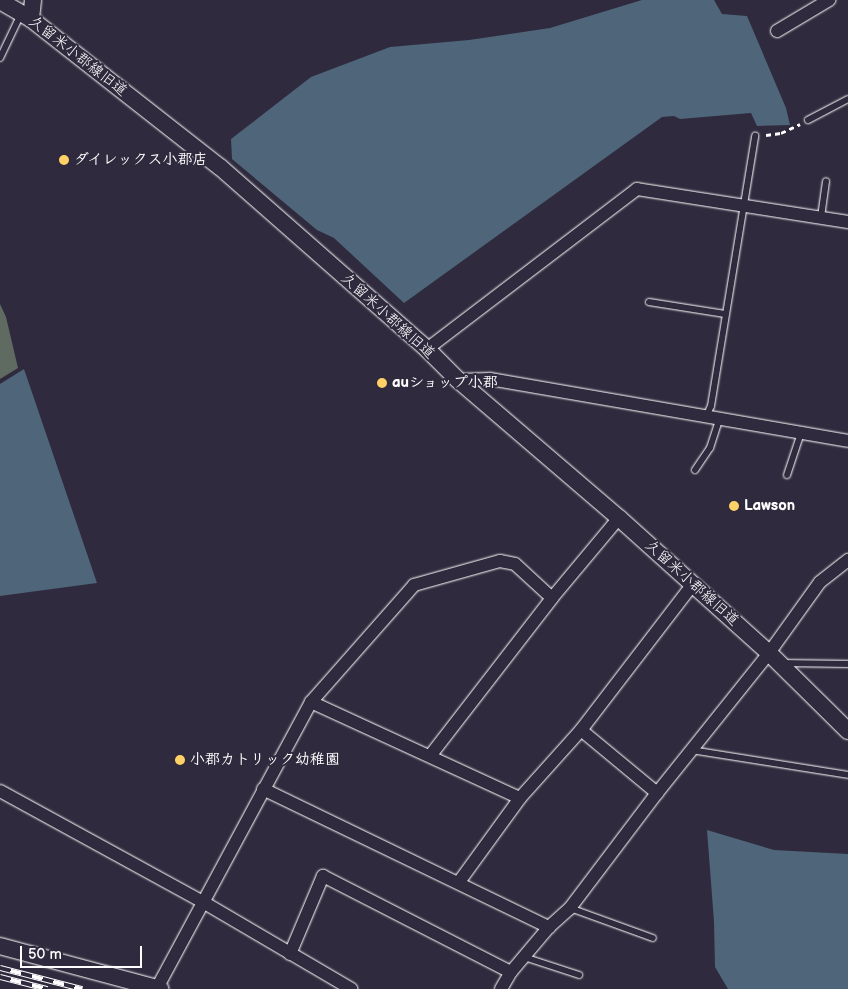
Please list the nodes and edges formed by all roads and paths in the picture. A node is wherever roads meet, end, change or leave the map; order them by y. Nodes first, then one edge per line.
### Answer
1 (33, 0) edge
2 (829, 0) edge
3 (0, 1) edge
4 (27, 16) junction
5 (778, 31) dead end
6 (0, 58) edge
7 (848, 98) edge
8 (808, 120) joint
9 (755, 136) joint
10 (826, 181) dead end
11 (742, 204) junction
12 (821, 217) junction
13 (848, 222) edge
14 (650, 302) dead end
15 (725, 314) junction
16 (427, 349) junction
17 (458, 380) junction
18 (713, 418) junction
19 (801, 433) junction
20 (848, 441) edge
21 (695, 470) dead end
22 (786, 475) dead end
23 (619, 518) junction
24 (848, 560) edge
25 (693, 584) junction
26 (552, 598) junction
27 (775, 658) junction
28 (848, 664) edge
29 (311, 702) junction
30 (581, 730) junction
31 (848, 731) edge
32 (691, 750) junction
33 (430, 756) junction
34 (848, 775) edge
35 (263, 789) junction
36 (0, 791) edge
37 (657, 793) junction
38 (520, 798) junction
39 (459, 882) junction
40 (203, 902) junction
41 (570, 908) junction
42 (549, 927) junction
43 (653, 938) dead end
44 (0, 946) edge
45 (290, 954) junction
46 (524, 957) junction
47 (511, 972) junction
48 (579, 975) dead end
49 (159, 989) edge
50 (351, 989) edge
51 (500, 989) edge

1 - 4 street
2 - 5 street
3 - 4 street, 久留米小郡線旧道
4 - 6 lane
4 - 16 street, 久留米小郡線旧道
7 - 8 lane
8 - 9 path
9 - 11 lane
10 - 12 lane
11 - 12 street
11 - 15 lane
11 - 16 street
12 - 13 street
14 - 15 lane
15 - 18 lane
16 - 17 street, 久留米小郡線旧道
17 - 18 street
17 - 23 street, 久留米小郡線旧道
18 - 19 street
18 - 21 lane
19 - 20 street
19 - 22 lane
23 - 25 street, 久留米小郡線旧道
23 - 26 street
24 - 27 street
25 - 27 street, 久留米小郡線旧道
25 - 30 street
26 - 29 street
26 - 33 street
27 - 28 lane
27 - 31 street, 久留米小郡線旧道
27 - 32 street
29 - 33 street
29 - 35 street
30 - 37 street
30 - 38 street
32 - 34 lane
32 - 37 street
33 - 38 street
35 - 39 street
35 - 40 street
36 - 40 street
37 - 41 street
38 - 39 street
39 - 42 street
40 - 45 street
40 - 49 street
41 - 42 street
41 - 43 lane
42 - 46 street
44 - 49 street
45 - 47 street
45 - 50 street
46 - 47 street
46 - 48 lane
47 - 51 street

